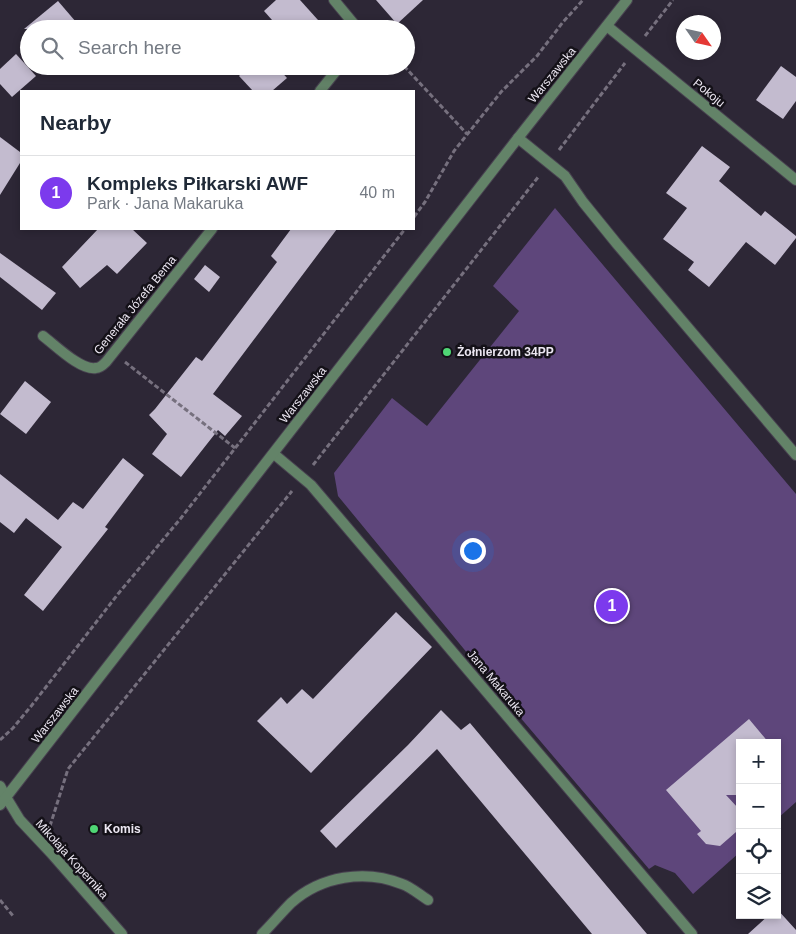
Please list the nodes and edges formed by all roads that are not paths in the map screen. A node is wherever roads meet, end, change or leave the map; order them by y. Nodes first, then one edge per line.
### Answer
1 (334, 0) edge
2 (627, 0) edge
3 (351, 20) edge
4 (607, 26) junction
5 (333, 75) edge
6 (321, 90) edge
7 (518, 138) junction
8 (796, 180) edge
9 (211, 230) edge
10 (43, 336) dead end
11 (274, 454) junction
12 (796, 455) edge
13 (0, 786) edge
14 (3, 801) edge
15 (428, 900) dead end
16 (122, 934) edge
17 (262, 934) edge
18 (692, 934) edge

1 - 3 street
2 - 4 street, Warszawska
4 - 7 street, Warszawska
4 - 8 street, Pokoju
5 - 6 street
7 - 11 street, Warszawska
7 - 12 street
9 - 10 street, Generała Józefa Bema
11 - 14 street, Warszawska
11 - 18 street, Jana Makaruka
13 - 14 street, Mikołaja Kopernika
14 - 16 street, Mikołaja Kopernika
15 - 17 street

